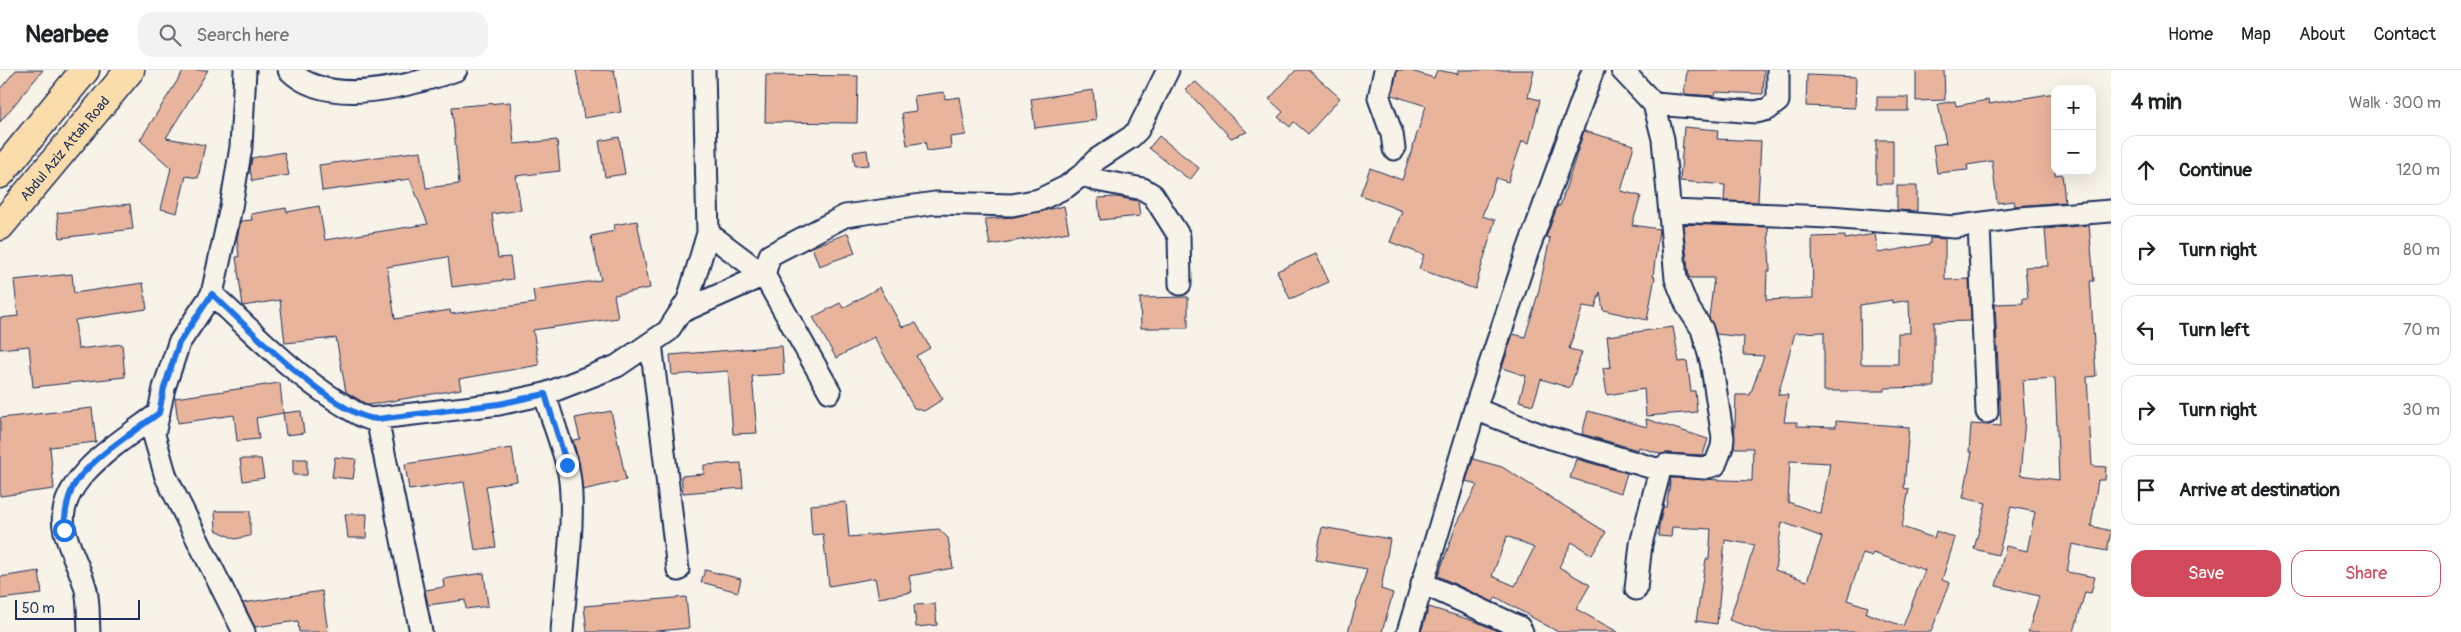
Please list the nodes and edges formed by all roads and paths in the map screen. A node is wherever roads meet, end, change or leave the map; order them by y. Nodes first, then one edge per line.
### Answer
1 (85, 70) edge
2 (130, 70) edge
3 (245, 70) edge
4 (289, 70) edge
5 (456, 70) edge
6 (704, 70) edge
7 (1168, 70) edge
8 (1385, 70) edge
9 (1593, 70) edge
10 (1622, 70) edge
11 (1778, 70) edge
12 (1654, 104) junction
13 (1394, 149) dead end
14 (0, 174) edge
15 (1084, 174) junction
16 (1670, 211) junction
17 (2111, 211) edge
18 (1979, 225) junction
19 (0, 226) edge
20 (708, 233) junction
21 (764, 275) junction
22 (1180, 284) dead end
23 (212, 294) junction
24 (681, 312) junction
25 (650, 343) junction
26 (830, 392) dead end
27 (545, 394) junction
28 (1475, 409) junction
29 (1986, 412) dead end
30 (159, 413) junction
31 (377, 419) junction
32 (1660, 470) junction
33 (678, 570) dead end
34 (1422, 583) junction
35 (1636, 588) dead end
36 (89, 632) edge
37 (244, 632) edge
38 (421, 632) edge
39 (562, 632) edge
40 (1408, 632) edge
41 (1522, 632) edge

1 - 14 highway
2 - 19 highway, Abdul Aziz Attah Road
3 - 23 street
4 - 5 street
6 - 20 street
7 - 15 street
8 - 13 street
9 - 28 street
10 - 12 street
11 - 12 street
12 - 16 street
15 - 21 street
15 - 22 street
16 - 18 street
16 - 32 street
17 - 18 street
18 - 29 street
20 - 21 street
20 - 24 street
21 - 24 street
21 - 26 street
23 - 30 street
23 - 31 street
24 - 25 street
25 - 27 street
25 - 33 street
27 - 31 street
27 - 39 street
28 - 32 street
28 - 34 street
30 - 36 street
30 - 37 street
31 - 38 street
32 - 35 street
34 - 40 street
34 - 41 street

